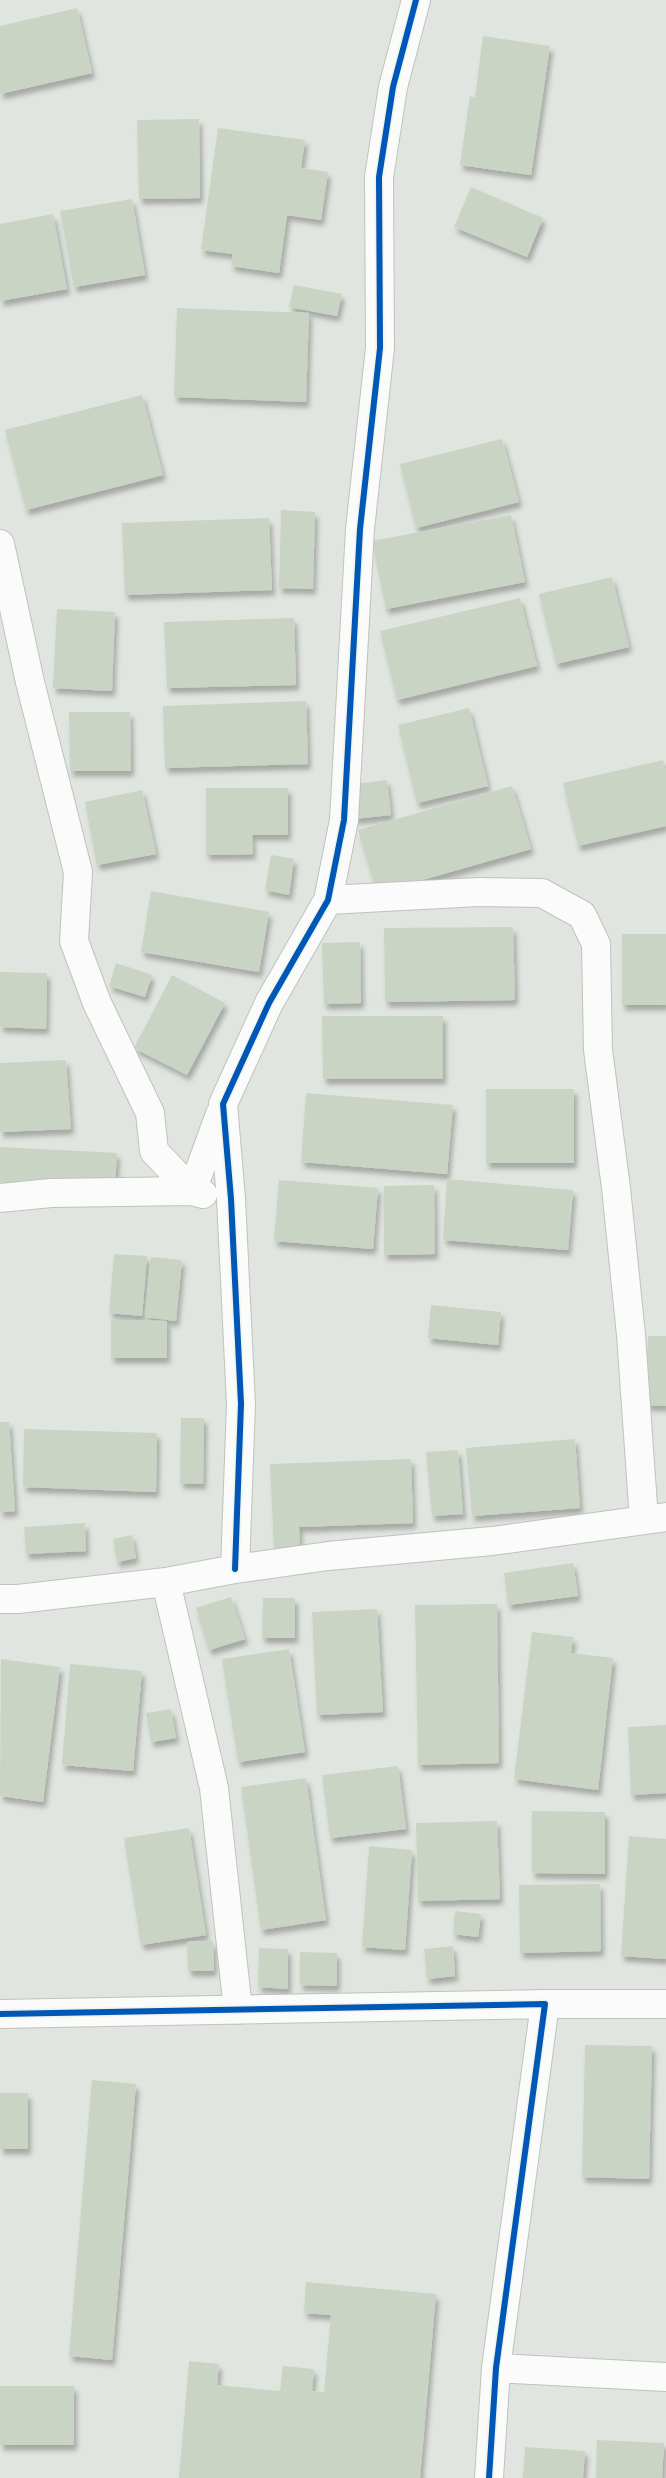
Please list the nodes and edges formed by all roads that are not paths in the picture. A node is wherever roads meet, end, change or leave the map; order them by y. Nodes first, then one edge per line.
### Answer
1 (416, 0) edge
2 (0, 544) edge
3 (328, 900) junction
4 (223, 1104) junction
5 (192, 1192) junction
6 (0, 1198) edge
7 (231, 1199) junction
8 (655, 1519) edge
9 (236, 1569) junction
10 (166, 1582) junction
11 (0, 1599) edge
12 (545, 2004) junction
13 (666, 2004) edge
14 (238, 2010) junction
15 (0, 2014) edge
16 (496, 2368) junction
17 (666, 2377) edge
18 (489, 2478) edge

1 - 3 street
2 - 5 street
3 - 4 street
3 - 8 street
4 - 5 street
4 - 7 street
5 - 6 street
5 - 7 street
7 - 9 street
8 - 9 street
9 - 10 street
10 - 11 street
10 - 14 street
12 - 13 street
12 - 14 street
12 - 16 street
14 - 15 street
16 - 17 street
16 - 18 street

